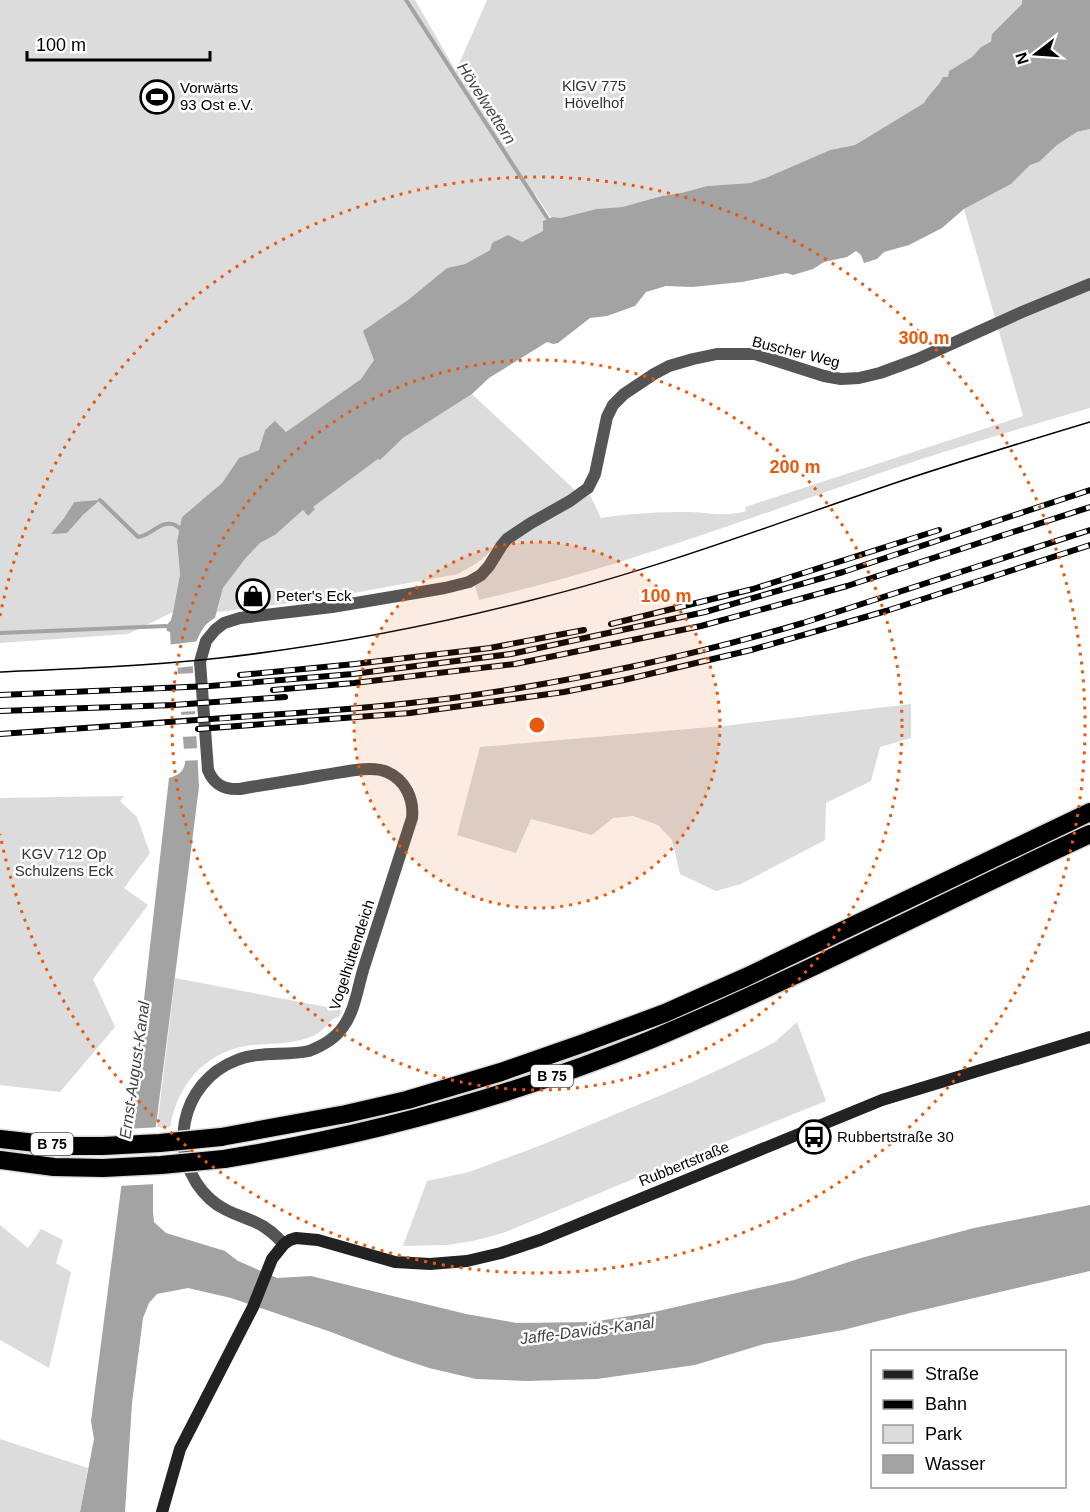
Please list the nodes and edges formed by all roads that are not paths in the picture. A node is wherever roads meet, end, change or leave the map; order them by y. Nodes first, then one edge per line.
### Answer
1 (1090, 284) edge
2 (231, 620) joint
3 (1090, 812) edge
4 (1090, 834) edge
5 (1090, 1036) edge
6 (0, 1138) edge
7 (0, 1160) edge
8 (284, 1244) junction
9 (162, 1512) edge

1 - 2 street, Buscher Weg
2 - 8 street, Vogelhüttendeich
3 - 6 highway, B 75, bridge
4 - 7 highway, B 75, bridge
5 - 8 street, Rubbertstraße
8 - 9 street

